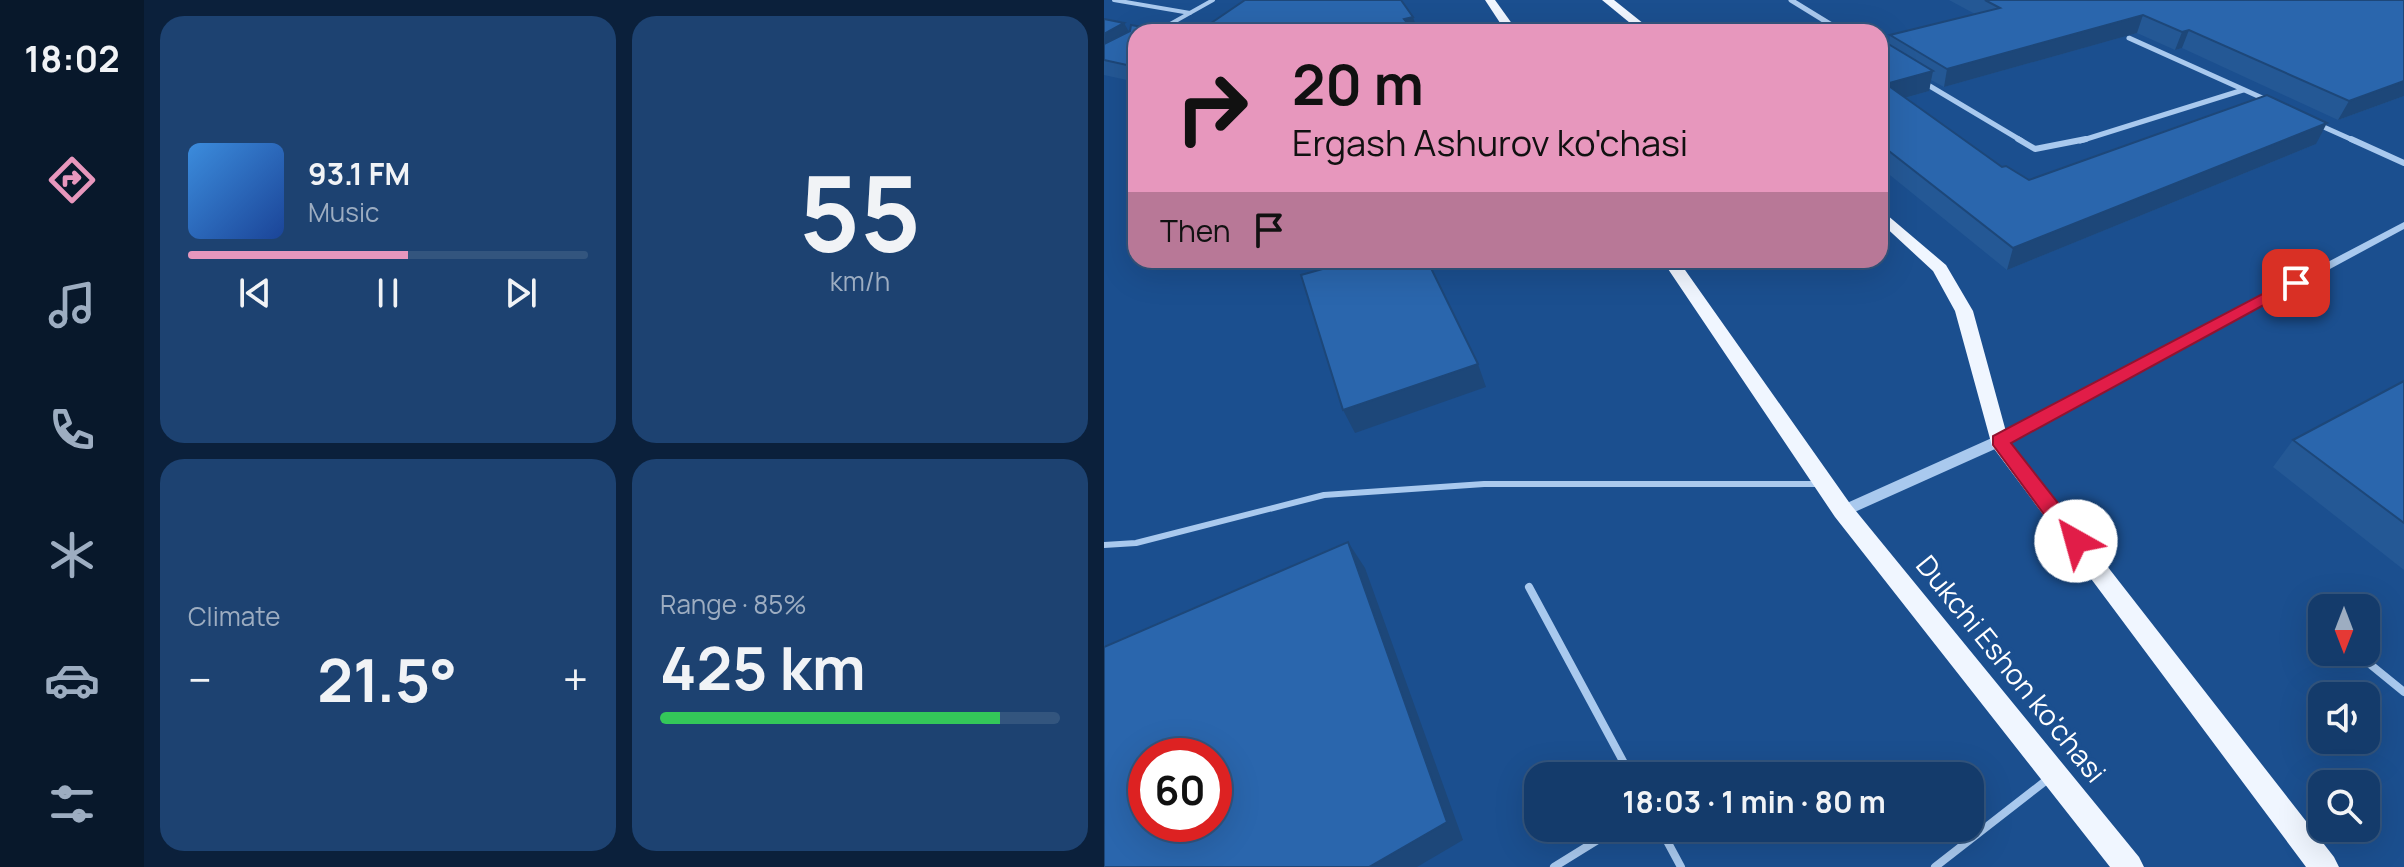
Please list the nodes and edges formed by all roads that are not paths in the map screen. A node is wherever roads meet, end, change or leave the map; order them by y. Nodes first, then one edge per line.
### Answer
1 (1114, 0) edge
2 (1213, 0) edge
3 (1490, 0) edge
4 (1607, 0) edge
5 (1791, 0) edge
6 (1190, 13) junction
7 (1828, 23) joint
8 (1170, 24) edge
9 (1506, 24) edge
10 (1638, 24) edge
11 (1824, 24) edge
12 (2129, 38) edge
13 (1921, 80) edge
14 (2243, 90) junction
15 (2283, 108) edge
16 (2310, 120) edge
17 (2404, 163) edge
18 (1888, 221) edge
19 (2404, 225) edge
20 (1676, 268) edge
21 (1999, 441) junction
22 (1824, 484) junction
23 (1843, 511) junction
24 (1104, 545) edge
25 (1529, 587) dead end
26 (2372, 666) edge
27 (2404, 692) edge
28 (1623, 762) edge
29 (2054, 774) junction
30 (1594, 842) edge
31 (1668, 842) edge
32 (1554, 867) edge
33 (1681, 867) edge
34 (1935, 867) edge
35 (2129, 867) edge
36 (2324, 867) edge

1 - 6 lane
2 - 6 lane
3 - 9 main road
4 - 10 main road
5 - 7 street
6 - 8 lane
7 - 11 street
12 - 14 street
13 - 14 street
14 - 15 street
16 - 17 street
18 - 21 main road
19 - 21 street
20 - 22 main road, Dukchi Eshon ko'chasi
21 - 23 street
21 - 36 main road
22 - 23 main road, Dukchi Eshon ko'chasi
22 - 24 lane
23 - 29 main road, Dukchi Eshon ko'chasi
25 - 28 lane
26 - 27 lane
29 - 34 lane
29 - 35 main road, Dukchi Eshon ko'chasi
30 - 32 lane
31 - 33 lane

